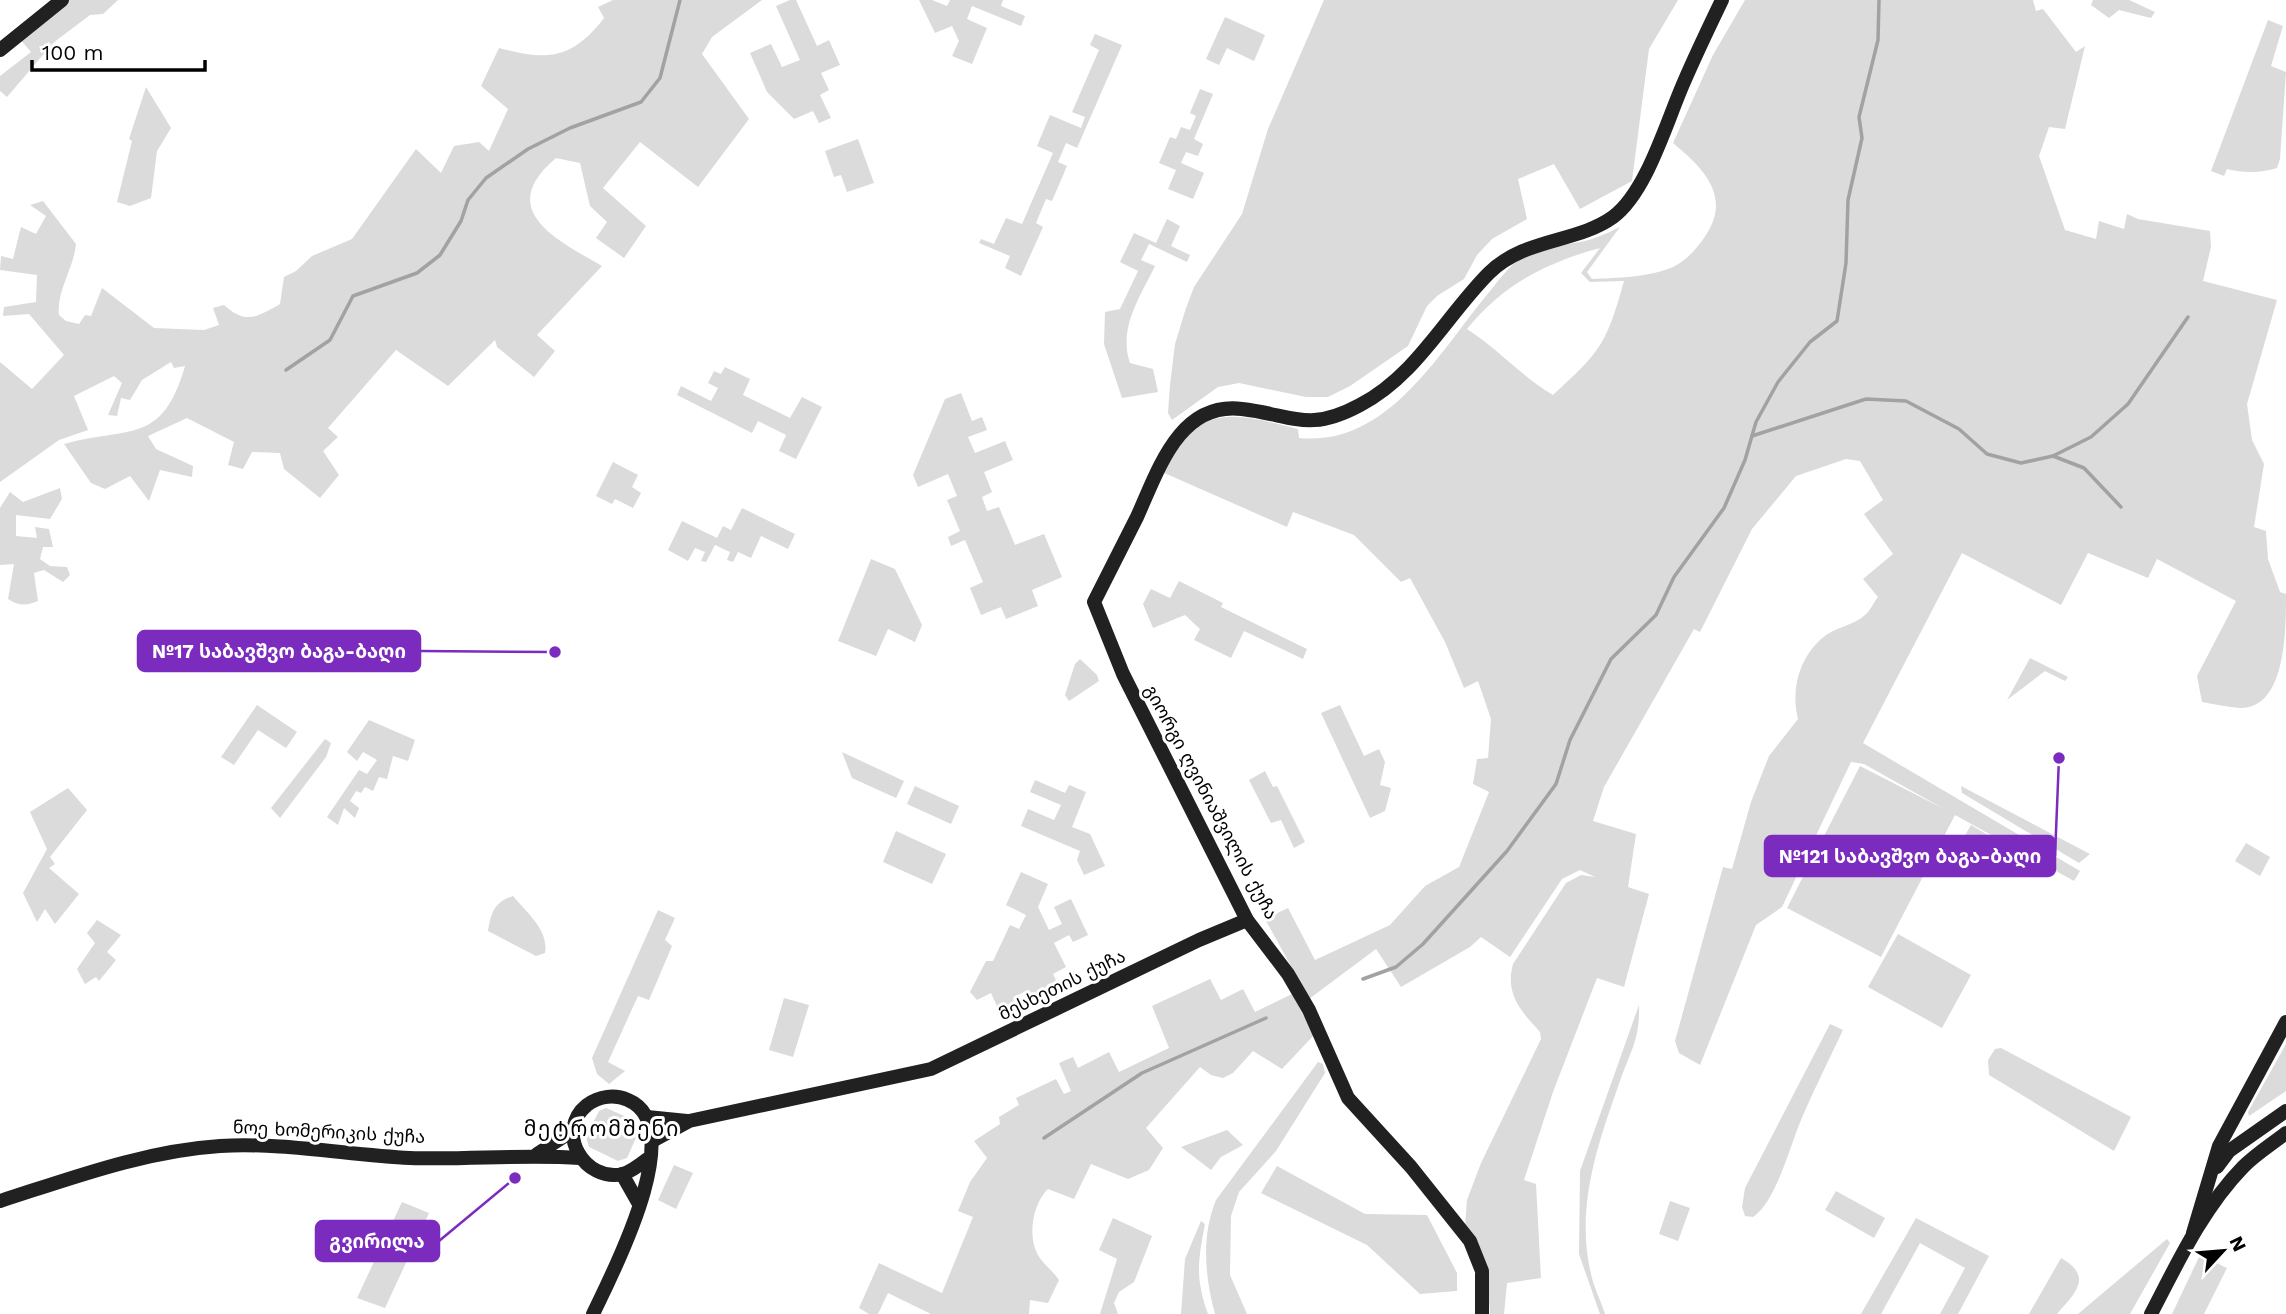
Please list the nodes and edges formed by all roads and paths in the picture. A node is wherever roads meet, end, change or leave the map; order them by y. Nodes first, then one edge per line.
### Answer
1 (62, 0) edge
2 (1722, 0) edge
3 (0, 50) edge
4 (1247, 920) junction
5 (2286, 1021) edge
6 (2286, 1111) edge
7 (647, 1117) junction
8 (689, 1121) junction
9 (574, 1130) junction
10 (2286, 1133) edge
11 (652, 1141) junction
12 (536, 1154) junction
13 (650, 1157) junction
14 (580, 1158) junction
15 (2212, 1172) junction
16 (622, 1174) junction
17 (2229, 1184) junction
18 (0, 1201) edge
19 (639, 1204) junction
20 (2193, 1233) junction
21 (593, 1314) edge
22 (1482, 1314) edge
23 (2151, 1314) edge

1 - 3 street
2 - 4 street, გიორგი ღვინიაშვილის ქუჩა
4 - 8 street, მესხეთის ქუჩა
4 - 22 street, გიორგი ღვინიაშვილის ქუჩა
5 - 15 street
6 - 15 street
7 - 8 street
7 - 9 street
7 - 11 street
8 - 11 street
9 - 12 street
9 - 14 street
10 - 17 street
11 - 13 street
12 - 14 street, ნოე ხომერიკის ქუჩა
12 - 18 street, ნოე ხომერიკის ქუჩა
13 - 16 street
13 - 19 street
14 - 16 street
15 - 17 street
15 - 20 street
16 - 19 street
17 - 20 street
19 - 21 street
20 - 23 street

